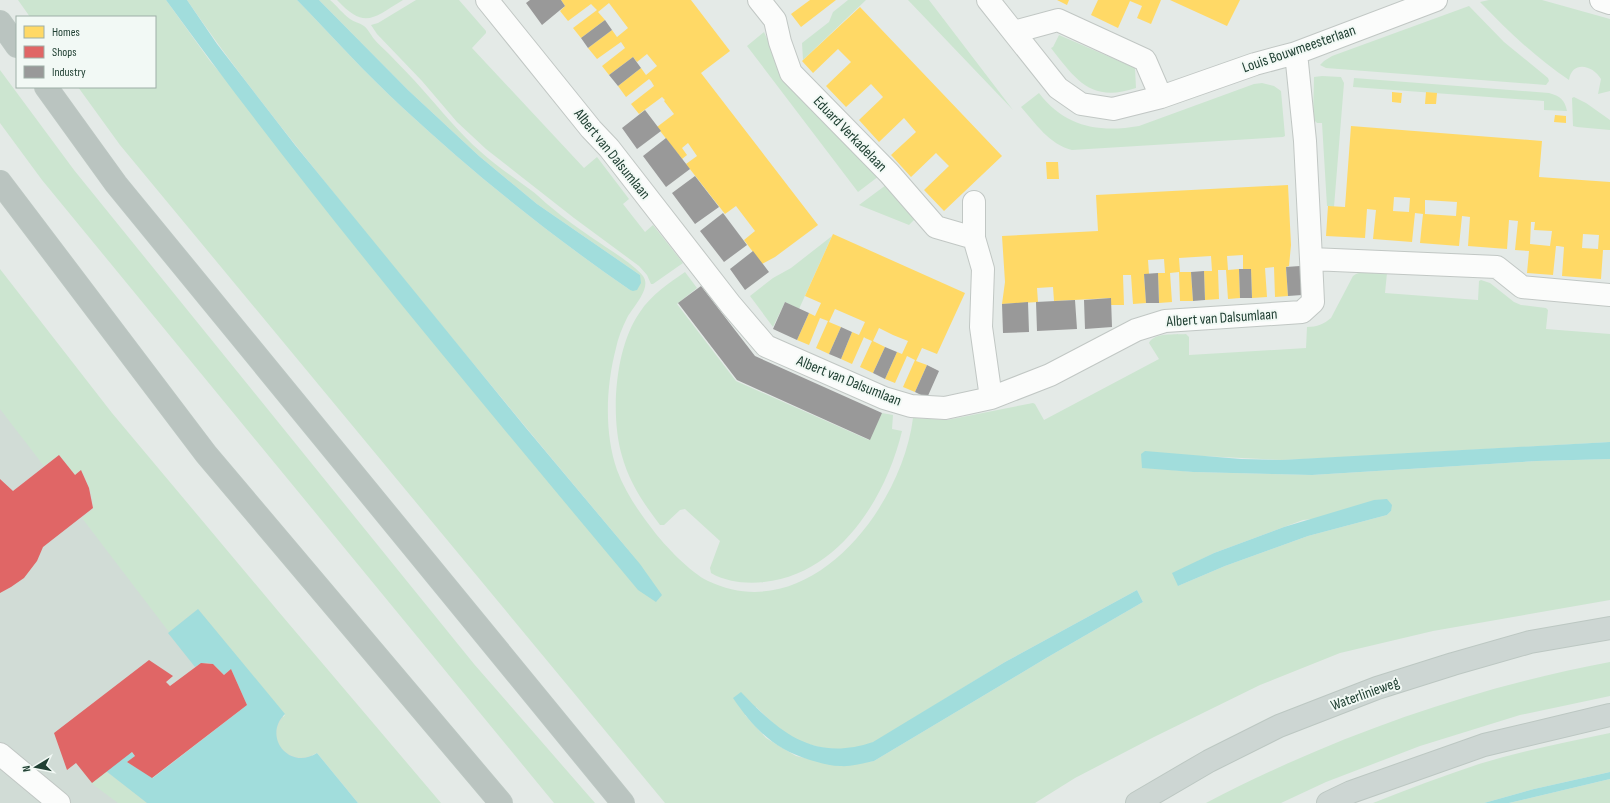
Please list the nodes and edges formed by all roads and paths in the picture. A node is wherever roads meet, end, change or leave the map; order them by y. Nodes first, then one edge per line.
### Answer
1 (487, 0) edge
2 (759, 0) edge
3 (988, 0) edge
4 (1436, 0) edge
5 (1601, 0) edge
6 (1610, 3) edge
7 (0, 22) edge
8 (1014, 32) junction
9 (16, 45) edge
10 (1296, 53) junction
11 (47, 88) edge
12 (1162, 97) junction
13 (0, 182) edge
14 (974, 202) dead end
15 (974, 238) junction
16 (1310, 259) junction
17 (1610, 295) edge
18 (991, 398) junction
19 (1610, 628) edge
20 (1610, 715) edge
21 (0, 754) edge
22 (59, 803) edge
23 (501, 803) edge
24 (623, 803) edge
25 (1137, 803) edge
26 (1328, 803) edge

1 - 18 street, Albert van Dalsumlaan
2 - 15 street, Eduard Verkadelaan
3 - 8 street, Louis Bouwmeesterlaan
4 - 10 street, Louis Bouwmeesterlaan
5 - 6 street
7 - 9 highway
8 - 12 street
8 - 12 street, Louis Bouwmeesterlaan
10 - 12 street, Louis Bouwmeesterlaan
10 - 16 street, Albert van Dalsumlaan
11 - 24 highway
13 - 23 highway
14 - 15 street
15 - 18 street
16 - 17 street
16 - 18 street, Albert van Dalsumlaan
19 - 25 main road, Waterlinieweg
20 - 26 main road
21 - 22 street

